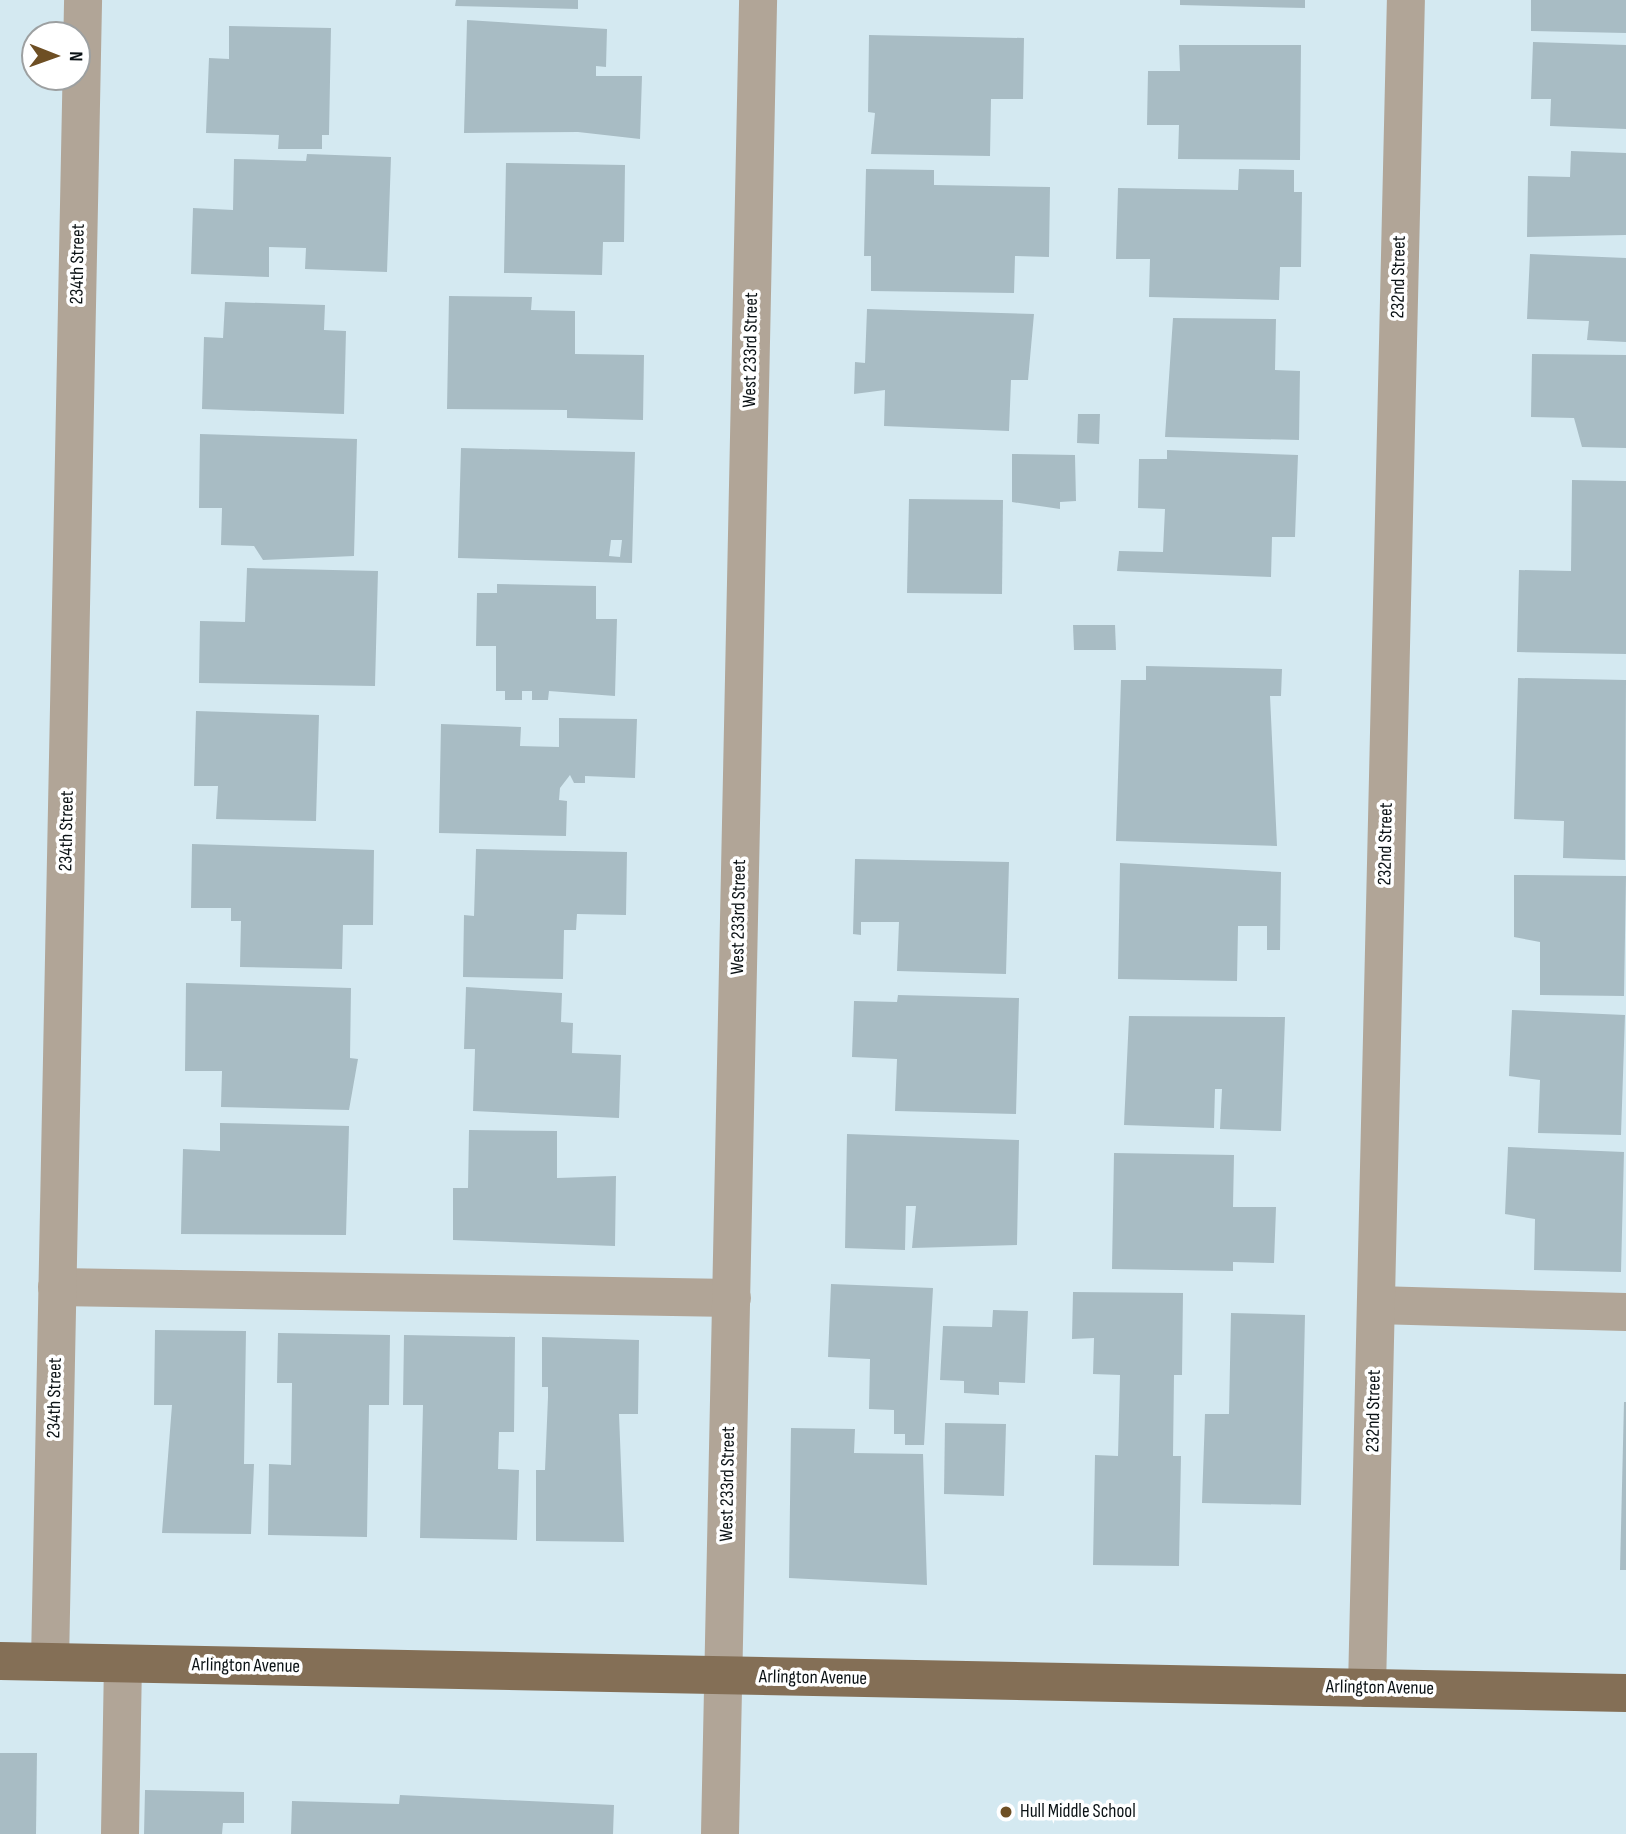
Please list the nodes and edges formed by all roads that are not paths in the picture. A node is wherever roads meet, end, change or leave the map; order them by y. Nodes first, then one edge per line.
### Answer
1 (83, 0) edge
2 (758, 0) edge
3 (1406, 0) edge
4 (57, 1287) junction
5 (732, 1298) junction
6 (1376, 1305) junction
7 (1626, 1312) edge
8 (0, 1661) edge
9 (50, 1662) junction
10 (123, 1664) junction
11 (724, 1676) junction
12 (1367, 1688) junction
13 (1626, 1693) edge
14 (120, 1834) edge
15 (720, 1834) edge

1 - 4 street, 234th Street
2 - 5 street, West 233rd Street
3 - 6 street, 232nd Street
4 - 5 street
4 - 9 street, 234th Street
5 - 11 street, West 233rd Street
6 - 7 street
6 - 12 street, 232nd Street
8 - 9 main road, Arlington Avenue
9 - 10 main road, Arlington Avenue
10 - 11 main road, Arlington Avenue
10 - 14 street
11 - 12 main road, Arlington Avenue
11 - 15 street, West 233rd Street
12 - 13 main road, Arlington Avenue

